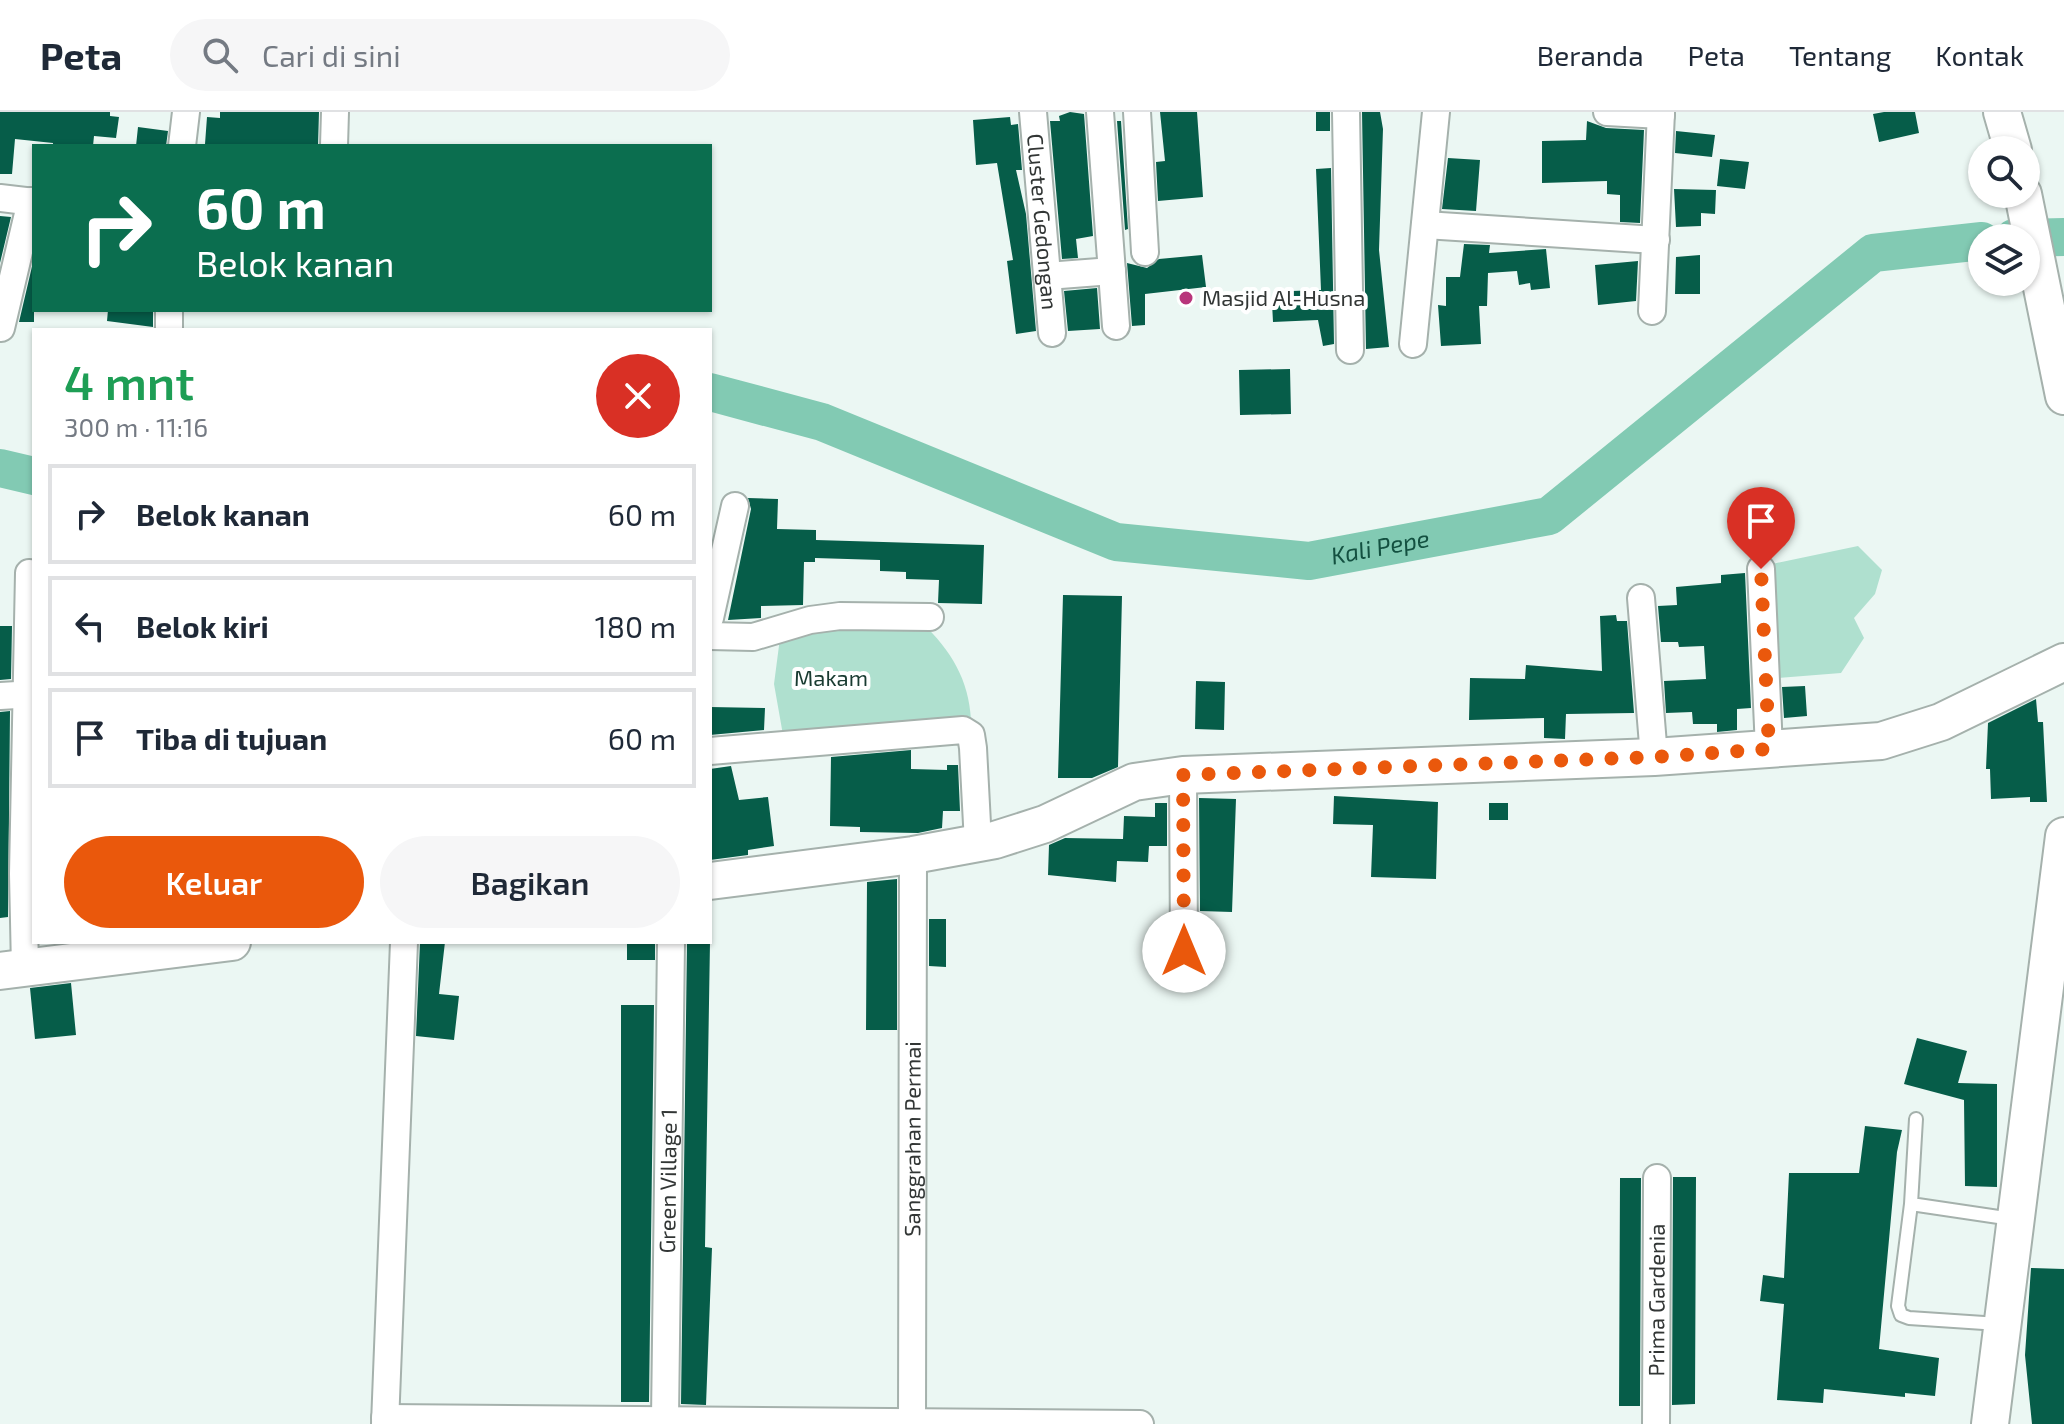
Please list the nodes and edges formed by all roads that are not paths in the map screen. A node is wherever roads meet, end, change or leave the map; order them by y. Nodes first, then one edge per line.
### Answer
1 (186, 112) edge
2 (335, 112) edge
3 (1033, 112) edge
4 (1100, 112) edge
5 (1137, 112) edge
6 (1346, 112) edge
7 (1436, 112) edge
8 (1607, 112) edge
9 (2002, 112) edge
10 (1661, 114) edge
11 (2009, 136) edge
12 (182, 144) edge
13 (334, 144) edge
14 (0, 198) edge
15 (32, 201) edge
16 (2026, 208) edge
17 (1425, 225) junction
18 (1656, 240) junction
19 (1145, 252) dead end
20 (1112, 271) junction
21 (1047, 276) junction
22 (1652, 311) dead end
23 (1116, 326) dead end
24 (1, 328) edge
25 (1052, 333) dead end
26 (1413, 344) dead end
27 (1350, 350) dead end
28 (2064, 396) edge
29 (735, 506) dead end
30 (1761, 569) dead end
31 (29, 573) dead end
32 (1641, 598) dead end
33 (712, 609) edge
34 (930, 617) dead end
35 (712, 636) edge
36 (2064, 662) edge
37 (32, 694) edge
38 (0, 696) edge
39 (1769, 749) junction
40 (712, 751) edge
41 (1654, 757) junction
42 (1183, 775) junction
43 (2064, 836) edge
44 (978, 843) junction
45 (913, 855) junction
46 (12, 875) edge
47 (712, 881) edge
48 (202, 944) edge
49 (404, 944) edge
50 (671, 944) edge
51 (1184, 951) dead end
52 (82, 952) edge
53 (13, 970) edge
54 (1916, 1119) dead end
55 (1657, 1178) dead end
56 (1911, 1204) junction
57 (2015, 1219) junction
58 (2002, 1324) junction
59 (665, 1419) junction
60 (385, 1421) edge
61 (912, 1423) edge
62 (1140, 1424) edge
63 (1656, 1424) edge
64 (1990, 1424) edge

1 - 12 street
2 - 13 street
3 - 21 street, Cluster Gedongan
4 - 20 street
5 - 19 street
6 - 27 street
7 - 17 street
8 - 10 street
9 - 11 street
10 - 18 street
14 - 15 street
15 - 24 street
16 - 28 street
17 - 18 street
17 - 26 street
18 - 22 street
20 - 21 street
20 - 23 street
21 - 25 street, Cluster Gedongan
29 - 33 street
30 - 39 street
31 - 37 street
32 - 41 street
34 - 35 street
36 - 39 street
37 - 38 street
37 - 46 street
39 - 41 street
40 - 44 street
41 - 42 street
42 - 44 street
42 - 51 street
43 - 57 street
44 - 45 street
45 - 47 street
45 - 61 street, Sanggrahan Permai
46 - 53 street
48 - 52 street
49 - 60 street
50 - 59 street, Green Village 1
52 - 53 street
54 - 56 lane
55 - 63 street, Prima Gardenia
56 - 57 lane
56 - 58 lane
57 - 58 street
58 - 64 street
59 - 60 street
59 - 61 street
61 - 62 street

